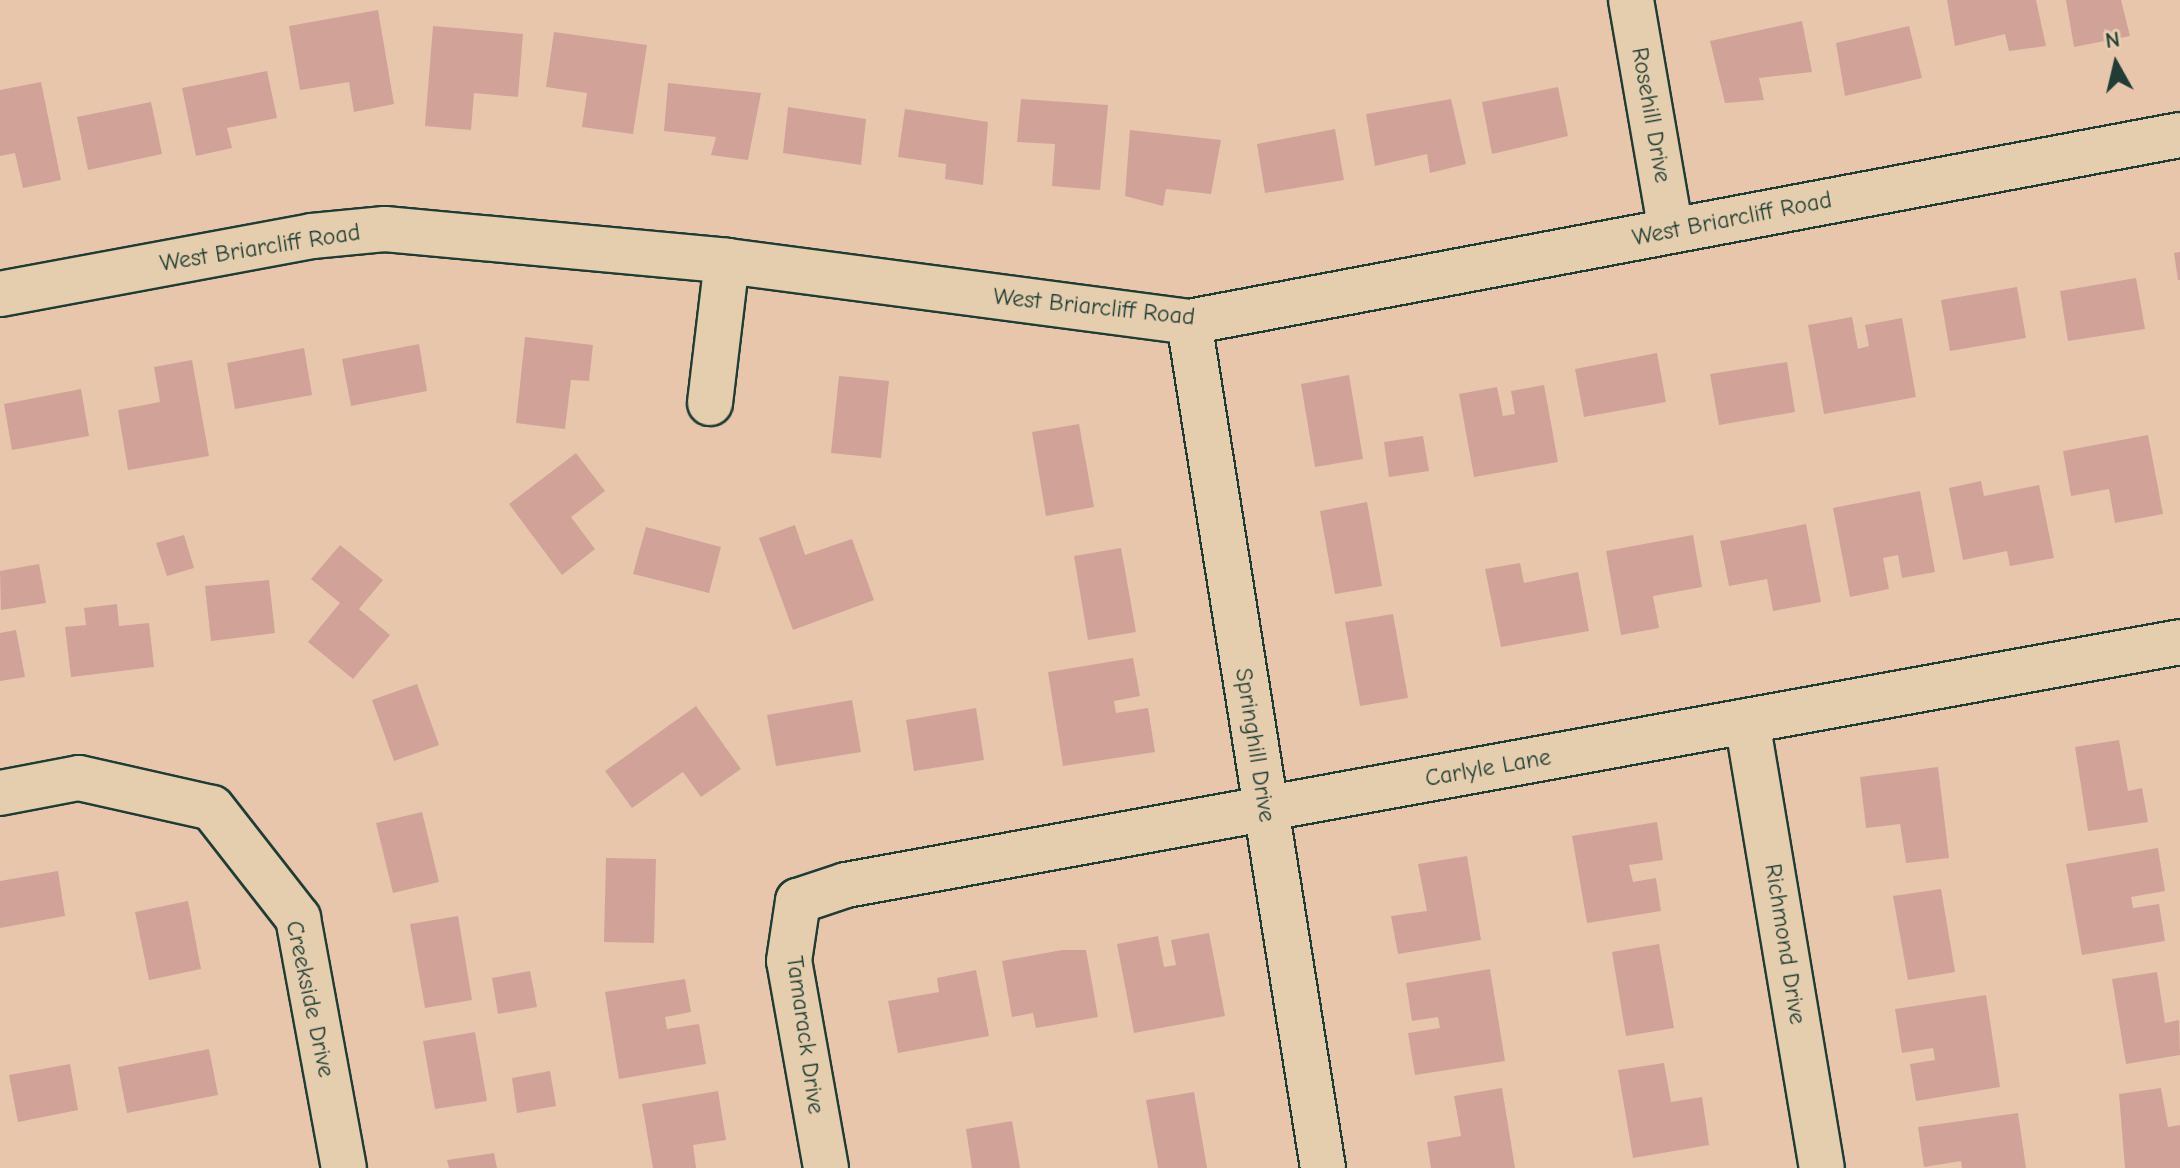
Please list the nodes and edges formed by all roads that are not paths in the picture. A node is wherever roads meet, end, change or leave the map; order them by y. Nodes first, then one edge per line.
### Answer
1 (1631, 0) edge
2 (2180, 135) edge
3 (1671, 231) junction
4 (727, 261) junction
5 (0, 294) edge
6 (1189, 322) junction
7 (710, 403) dead end
8 (2180, 642) edge
9 (1747, 721) junction
10 (0, 793) edge
11 (1265, 809) junction
12 (798, 901) joint
13 (333, 1166) edge
14 (826, 1168) edge
15 (1323, 1168) edge
16 (1822, 1168) edge

1 - 3 street, Rosehill Drive
2 - 3 street, West Briarcliff Road
3 - 6 street, West Briarcliff Road
4 - 5 street, West Briarcliff Road
4 - 6 street, West Briarcliff Road
4 - 7 street
6 - 11 street, Springhill Drive
8 - 9 street, Carlyle Lane
9 - 11 street, Carlyle Lane
9 - 16 street, Richmond Drive
10 - 13 street, Creekside Drive
11 - 12 street, Carlyle Lane
11 - 15 street, Springhill Drive
12 - 14 street, Tamarack Drive

